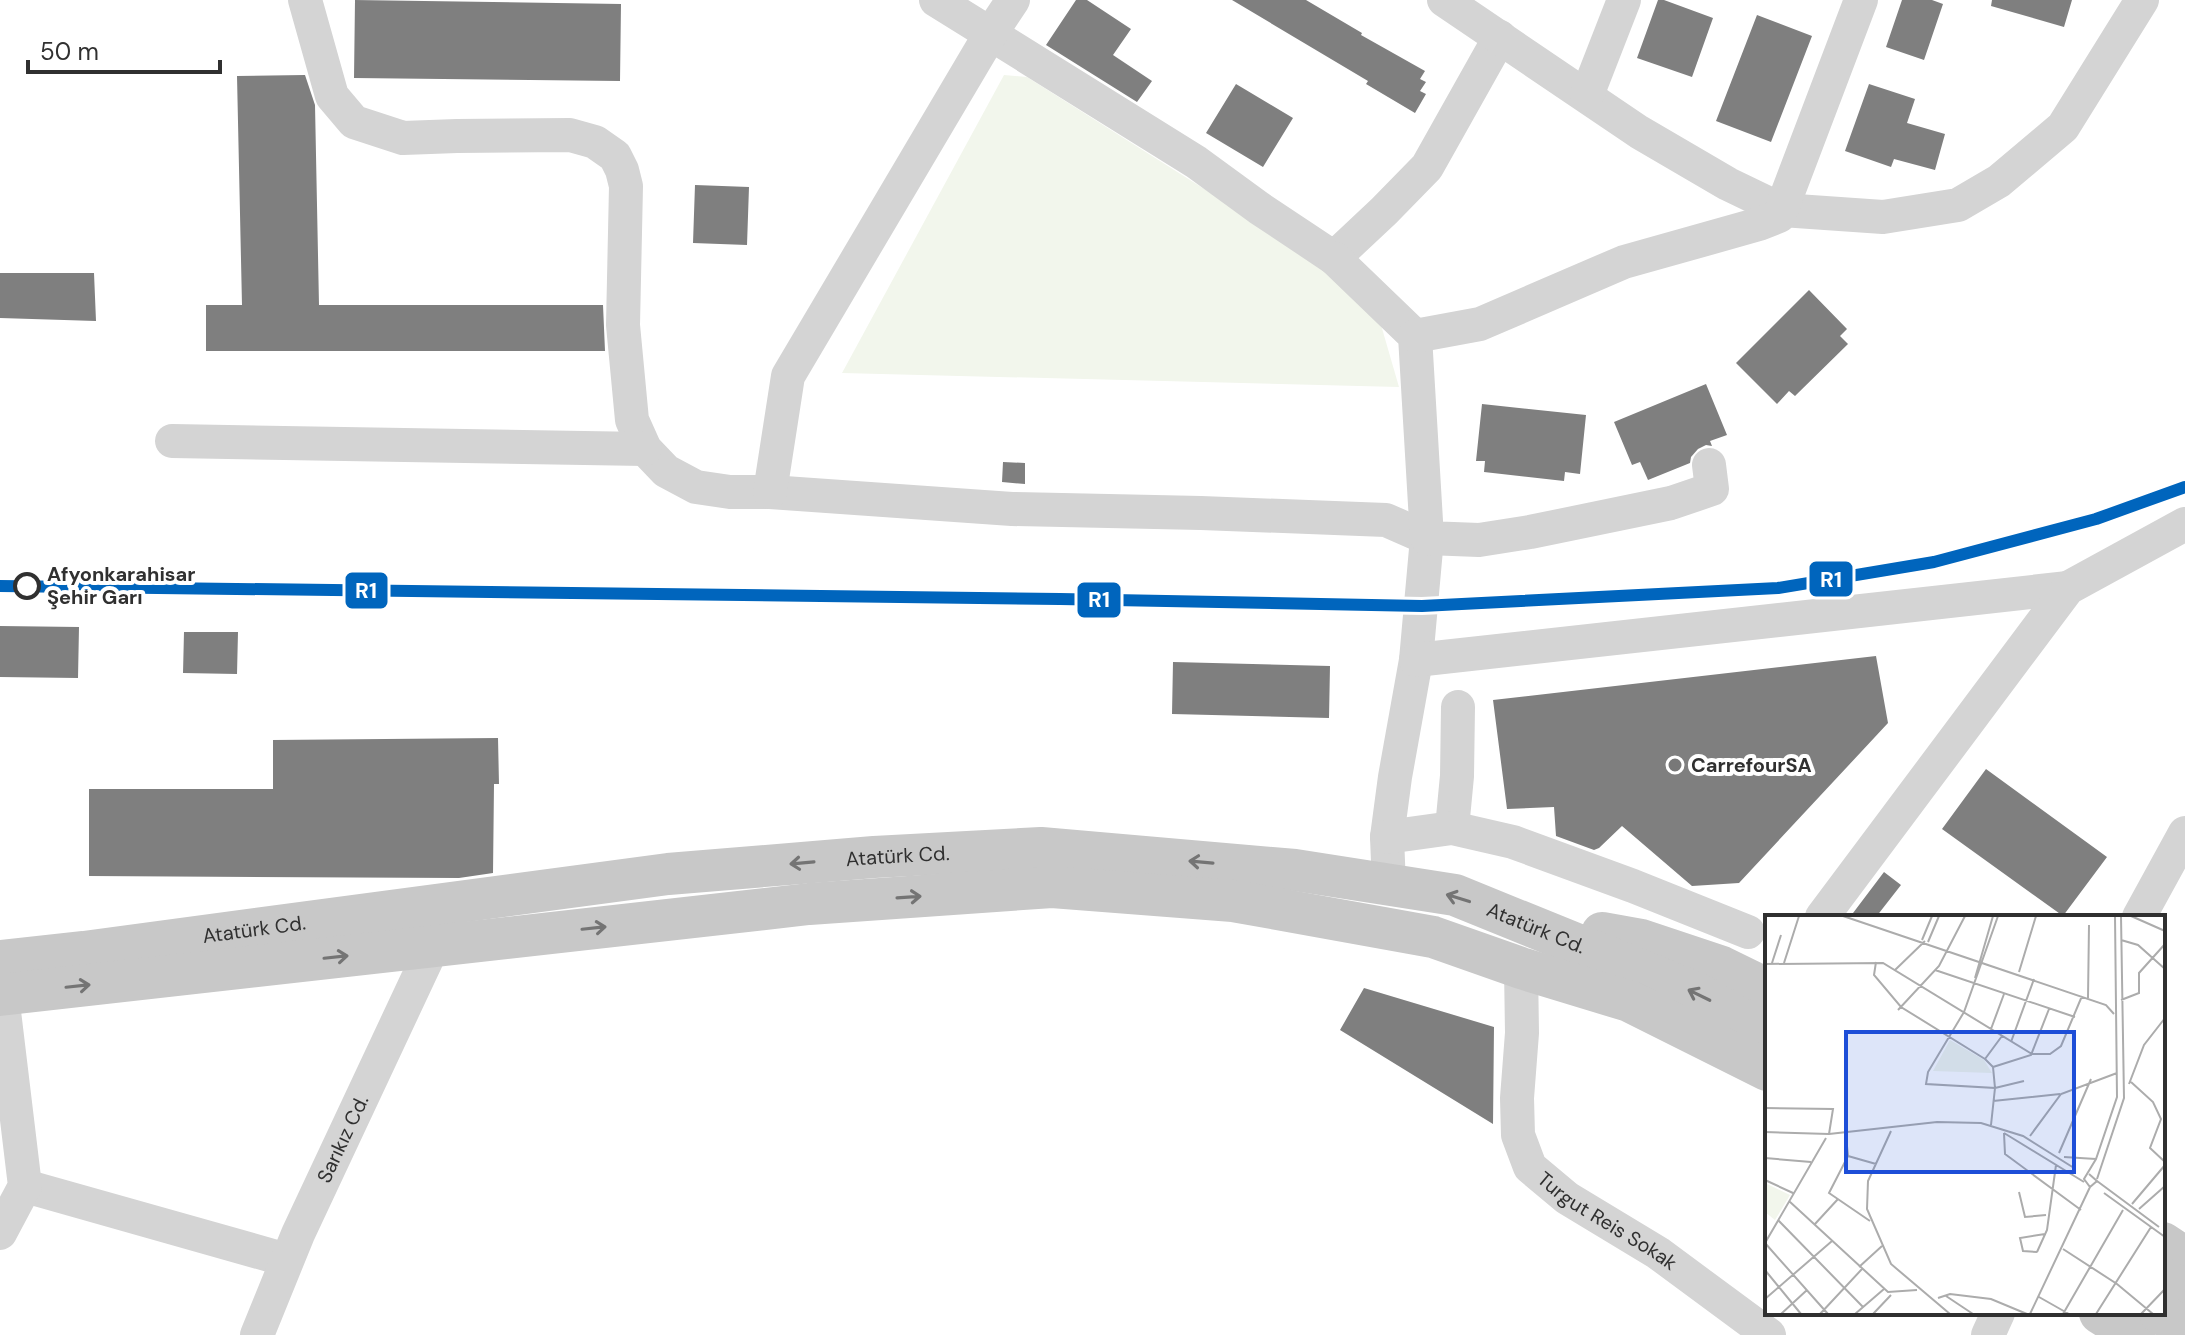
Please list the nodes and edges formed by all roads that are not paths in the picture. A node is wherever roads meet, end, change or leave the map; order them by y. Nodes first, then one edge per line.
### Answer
1 (305, 0) edge
2 (936, 0) edge
3 (1013, 0) edge
4 (1444, 0) edge
5 (1624, 0) edge
6 (1861, 0) edge
7 (2142, 0) edge
8 (991, 33) junction
9 (1500, 37) junction
10 (1587, 95) junction
11 (1782, 210) junction
12 (1334, 258) junction
13 (1415, 336) junction
14 (172, 441) dead end
15 (645, 449) junction
16 (1709, 465) dead end
17 (770, 492) junction
18 (2185, 524) edge
19 (1427, 538) junction
20 (2068, 588) junction
21 (1416, 660) junction
22 (1458, 707) dead end
23 (1452, 828) junction
24 (2185, 833) edge
25 (1387, 837) junction
26 (1389, 886) junction
27 (1500, 914) junction
28 (1823, 915) edge
29 (2140, 915) edge
30 (1748, 932) dead end
31 (433, 946) junction
32 (1521, 968) junction
33 (1, 984) edge
34 (1765, 988) edge
35 (1765, 1033) edge
36 (1765, 1069) edge
37 (1765, 1089) edge
38 (25, 1186) junction
39 (2165, 1222) edge
40 (2185, 1227) edge
41 (0, 1233) edge
42 (2165, 1244) edge
43 (2185, 1258) edge
44 (287, 1260) junction
45 (2165, 1283) edge
46 (2176, 1311) edge
47 (1997, 1315) edge
48 (2103, 1315) edge
49 (257, 1335) edge
50 (1769, 1335) edge
51 (1988, 1335) edge
52 (2134, 1335) edge

1 - 15 street
2 - 8 street
3 - 8 street
4 - 9 street
5 - 10 street
6 - 11 street
7 - 11 street
8 - 12 street
8 - 17 street
9 - 10 street
9 - 12 street
10 - 11 street
11 - 13 street
12 - 13 street
13 - 19 street
14 - 15 street
15 - 17 street
16 - 19 street
17 - 19 street
18 - 20 street
19 - 21 street
20 - 21 street
20 - 28 street
21 - 25 street
22 - 23 street
23 - 25 street
23 - 30 street
24 - 29 street
25 - 26 street
27 -> 26 main road, Atatürk Cd.
26 -> 33 main road, Atatürk Cd.
27 - 34 main road
35 -> 27 main road, Atatürk Cd.
31 -> 32 main road, Atatürk Cd.
33 -> 31 main road, Atatürk Cd.
31 - 44 street, Sarıkız Cd.
32 - 36 main road, Atatürk Cd.
32 - 37 main road
32 - 50 street, Turgut Reis Sokak
33 - 38 street
38 - 41 street
38 - 44 street
39 - 40 main road
42 - 43 main road
44 - 49 street, Sarıkız Cd.
45 - 46 main road
47 - 51 street
48 - 52 main road

